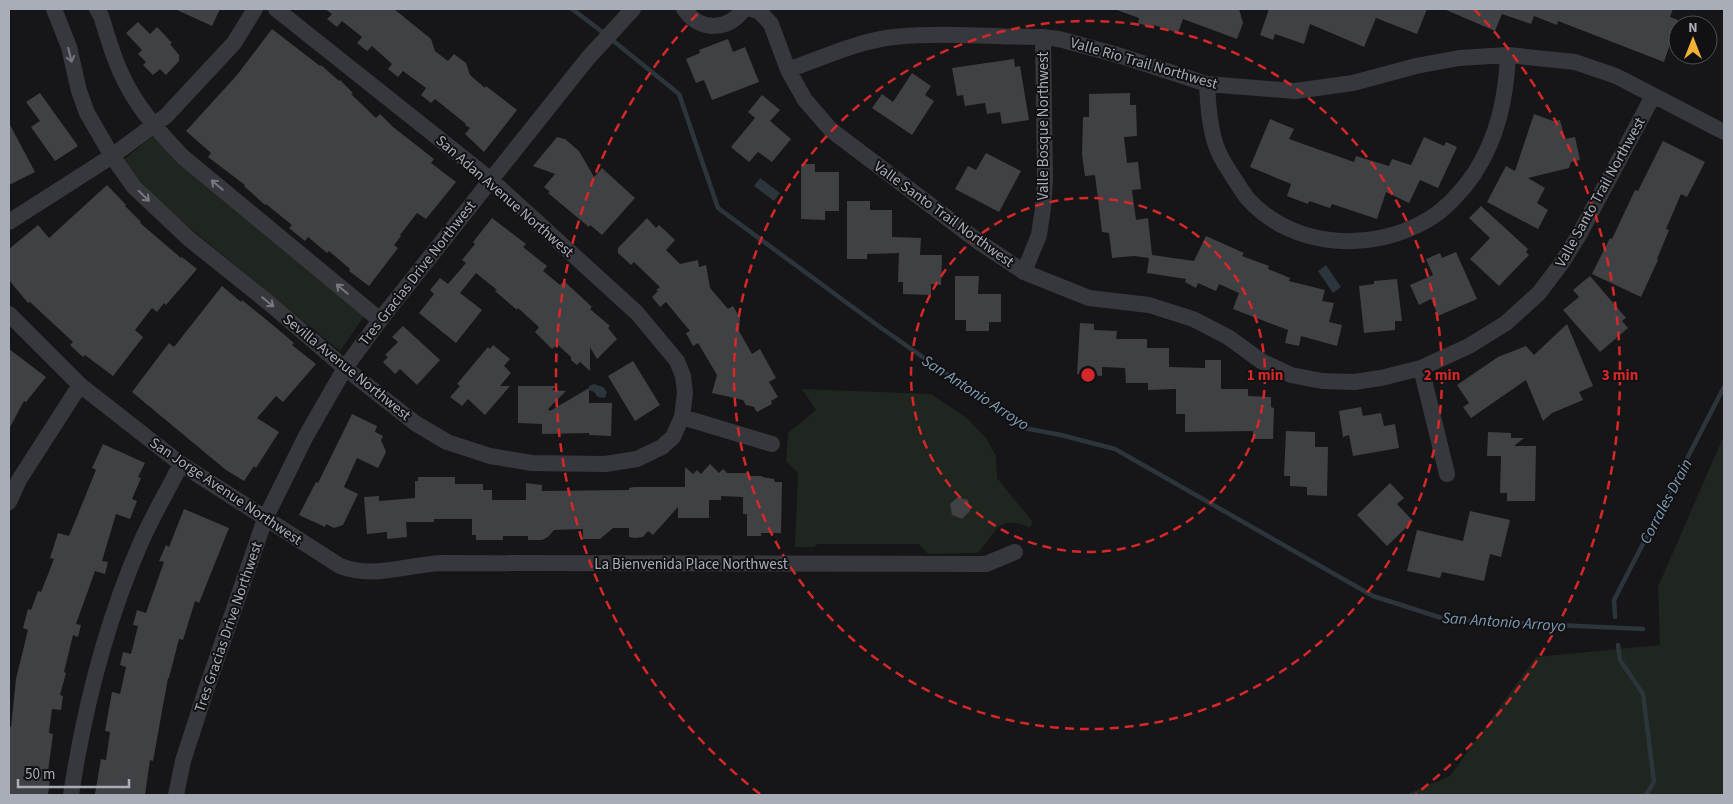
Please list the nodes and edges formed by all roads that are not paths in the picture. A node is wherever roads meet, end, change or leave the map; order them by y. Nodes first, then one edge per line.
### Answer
1 (54, 9) edge
2 (97, 9) edge
3 (255, 9) edge
4 (276, 9) edge
5 (633, 9) edge
6 (684, 9) edge
7 (744, 9) edge
8 (751, 9) edge
9 (1043, 37) junction
10 (1508, 55) junction
11 (788, 70) junction
12 (1207, 84) junction
13 (1654, 96) junction
14 (153, 125) junction
15 (1724, 132) edge
16 (112, 156) junction
17 (490, 180) junction
18 (9, 222) edge
19 (1024, 272) junction
20 (9, 314) edge
21 (380, 320) junction
22 (345, 368) junction
23 (1421, 368) junction
24 (80, 385) junction
25 (682, 418) junction
26 (772, 444) dead end
27 (181, 464) junction
28 (1447, 474) dead end
29 (9, 502) edge
30 (265, 520) junction
31 (1015, 552) dead end
32 (364, 572) joint
33 (71, 795) edge
34 (176, 795) edge

1 -> 16 street, Sevilla Avenue Northwest
2 - 14 street
3 - 14 street
4 - 17 street, San Adan Avenue Northwest
5 - 17 street, Tres Gracias Drive Northwest
6 - 7 street
8 - 11 street, Valle Santo Trail Northwest
9 - 11 street, Valle Rio Trail Northwest
9 - 12 street, Valle Rio Trail Northwest
9 - 19 street, Valle Bosque Northwest
10 - 12 street, Valle Rio Trail Northwest
10 - 12 street
10 - 13 street, Valle Rio Trail Northwest
11 - 19 street, Valle Santo Trail Northwest
13 - 15 street, Valle Rio Trail Northwest
13 - 23 street, Valle Santo Trail Northwest
14 - 16 street
21 -> 14 street
16 - 18 street
16 -> 22 street, Sevilla Avenue Northwest
17 - 21 street, Tres Gracias Drive Northwest
17 - 25 street, San Adan Avenue Northwest
19 - 23 street, Valle Santo Trail Northwest
20 - 24 street, San Jorge Avenue Northwest
21 - 22 street, Tres Gracias Drive Northwest
22 - 25 street, Sevilla Avenue Northwest
22 - 30 street, Tres Gracias Drive Northwest
23 - 28 street
24 - 27 street, San Jorge Avenue Northwest
24 - 29 street
25 - 26 street
27 - 30 street, San Jorge Avenue Northwest
27 - 33 street
30 - 32 street, San Jorge Avenue Northwest
30 - 34 street, Tres Gracias Drive Northwest
31 - 32 street, La Bienvenida Place Northwest

